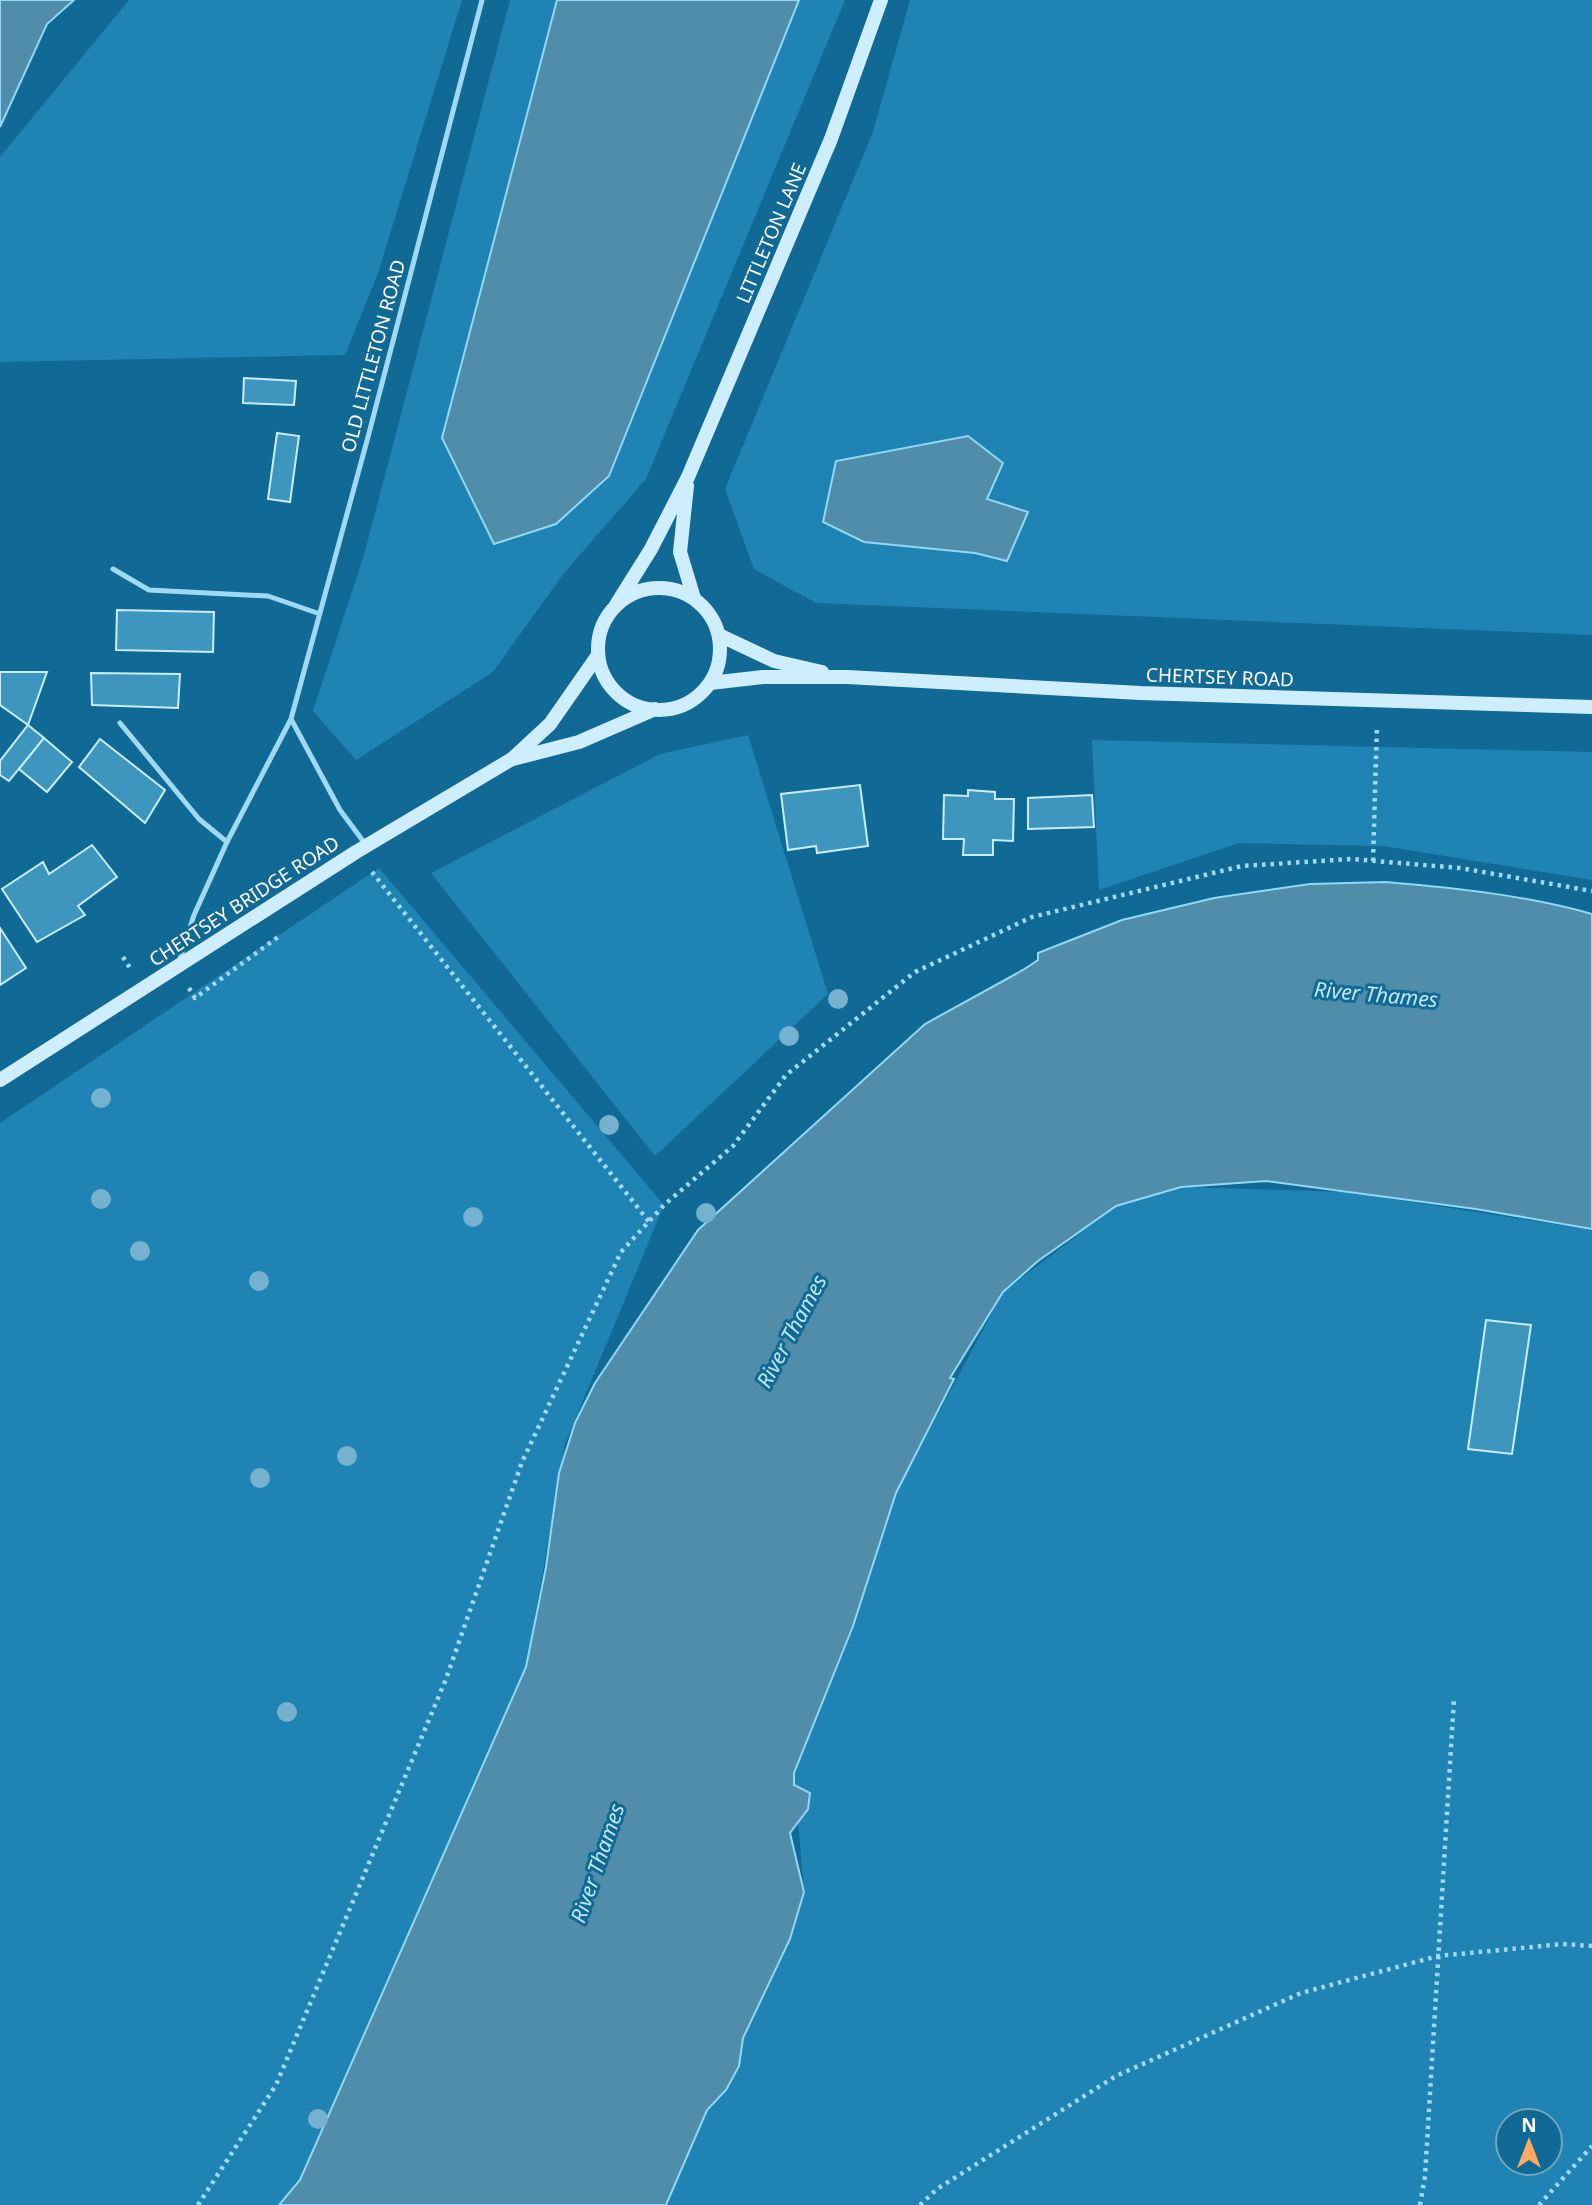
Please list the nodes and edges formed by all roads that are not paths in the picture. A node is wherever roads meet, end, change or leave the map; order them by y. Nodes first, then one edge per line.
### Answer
1 (482, 0) edge
2 (881, 0) edge
3 (688, 477) junction
4 (113, 569) dead end
5 (694, 598) junction
6 (616, 605) junction
7 (320, 614) junction
8 (719, 635) junction
9 (598, 656) junction
10 (847, 677) junction
11 (710, 683) junction
12 (1592, 707) edge
13 (655, 709) junction
14 (291, 719) junction
15 (120, 723) dead end
16 (512, 759) junction
17 (227, 842) junction
18 (361, 849) junction
19 (177, 968) junction
20 (0, 1080) edge

1 - 7 lane, OLD LITTLETON ROAD
2 - 3 main road, LITTLETON LANE
3 - 5 main road
3 - 6 main road
4 - 7 lane
5 - 6 main road
5 - 8 main road
6 - 9 main road
7 - 14 lane, OLD LITTLETON ROAD
8 - 10 main road, CHERTSEY ROAD
8 - 11 main road
9 - 13 main road
9 - 16 main road, CHERTSEY BRIDGE ROAD
10 - 11 main road, CHERTSEY ROAD
10 - 12 main road, CHERTSEY ROAD
11 - 13 main road
13 - 16 main road, CHERTSEY BRIDGE ROAD
14 - 17 lane, OLD LITTLETON ROAD
14 - 18 lane
15 - 17 lane
16 - 18 main road, CHERTSEY BRIDGE ROAD
17 - 19 lane, OLD LITTLETON ROAD
18 - 19 main road, CHERTSEY BRIDGE ROAD
19 - 20 main road, CHERTSEY BRIDGE ROAD

